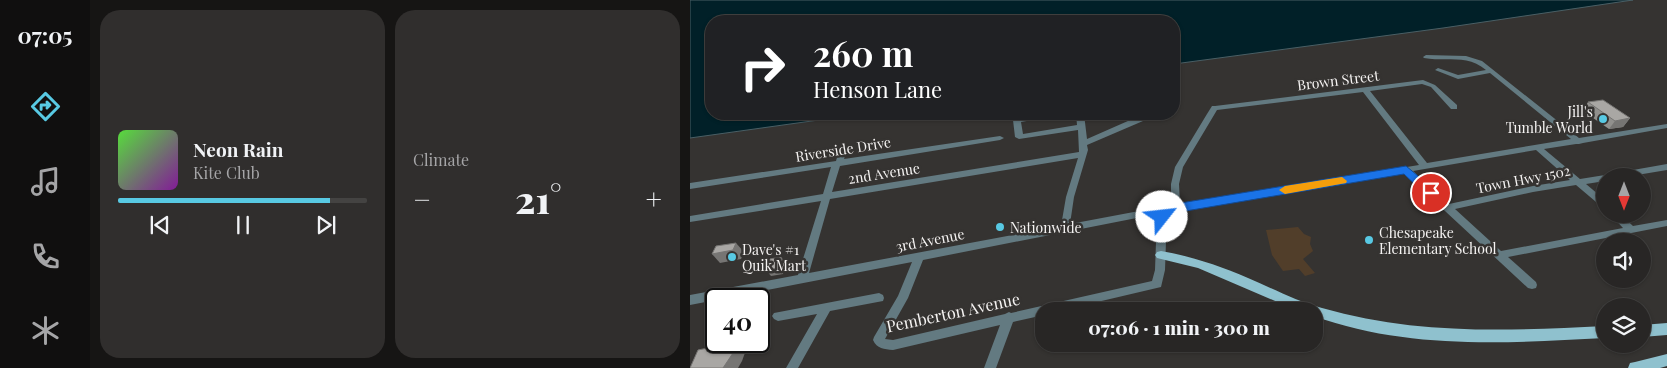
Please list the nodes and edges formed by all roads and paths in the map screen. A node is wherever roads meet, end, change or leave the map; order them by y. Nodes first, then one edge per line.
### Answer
1 (1426, 57) dead end
2 (1438, 70) dead end
3 (1492, 71) junction
4 (1365, 89) junction
5 (1454, 107) dead end
6 (1017, 120) edge
7 (1080, 120) edge
8 (1138, 120) edge
9 (1667, 126) edge
10 (1081, 127) junction
11 (1000, 138) dead end
12 (1580, 142) junction
13 (1084, 143) junction
14 (844, 147) dead end
15 (1539, 149) junction
16 (1082, 154) junction
17 (838, 164) junction
18 (1425, 167) junction
19 (1667, 167) edge
20 (1406, 170) junction
21 (1651, 170) edge
22 (1596, 179) edge
23 (1579, 182) junction
24 (690, 186) edge
25 (827, 197) junction
26 (1596, 197) edge
27 (1176, 208) junction
28 (1447, 208) junction
29 (1162, 210) junction
30 (690, 219) edge
31 (1624, 223) edge
32 (1667, 223) edge
33 (1065, 228) junction
34 (1632, 230) junction
35 (1161, 255) junction
36 (1498, 255) junction
37 (920, 256) junction
38 (802, 278) junction
39 (1532, 285) dead end
40 (879, 298) dead end
41 (690, 300) edge
42 (826, 308) junction
43 (778, 316) dead end
44 (1009, 317) junction
45 (1667, 329) edge
46 (1651, 330) edge
47 (1596, 332) edge
48 (1667, 360) edge
49 (792, 368) edge
50 (990, 368) edge
51 (1634, 368) edge

1 - 3 street
2 - 3 street
3 - 12 street
4 - 5 street, Brown Street
4 - 18 street
4 - 27 street, Brown Street
6 - 10 street
7 - 10 street
8 - 13 street
9 - 12 street, 3rd Avenue
10 - 13 street
11 - 17 street, Riverside Drive
12 - 15 street, 3rd Avenue
13 - 16 street
14 - 17 street
15 - 18 street, 3rd Avenue
15 - 23 street
16 - 25 street, 2nd Avenue
16 - 33 street
17 - 24 street, Riverside Drive
17 - 25 street
18 - 20 street, 3rd Avenue
19 - 21 street
20 - 27 street, 3rd Avenue
20 - 28 street
22 - 23 street, Town Hwy 1502
23 - 26 street
23 - 28 street, Town Hwy 1502
25 - 30 street, 2nd Avenue
25 - 38 street
27 - 29 street, 3rd Avenue
28 - 36 street
29 - 33 street, 3rd Avenue
29 - 35 street
31 - 34 street
32 - 34 street
33 - 37 street, 3rd Avenue
34 - 36 street
35 - 44 street, Pemberton Avenue
35 - 47 main road
36 - 39 street
37 - 38 street, 3rd Avenue
37 - 44 street, Pemberton Avenue
38 - 41 street, 3rd Avenue
40 - 42 street
42 - 43 street
42 - 49 street
44 - 50 street
45 - 46 main road
48 - 51 main road

